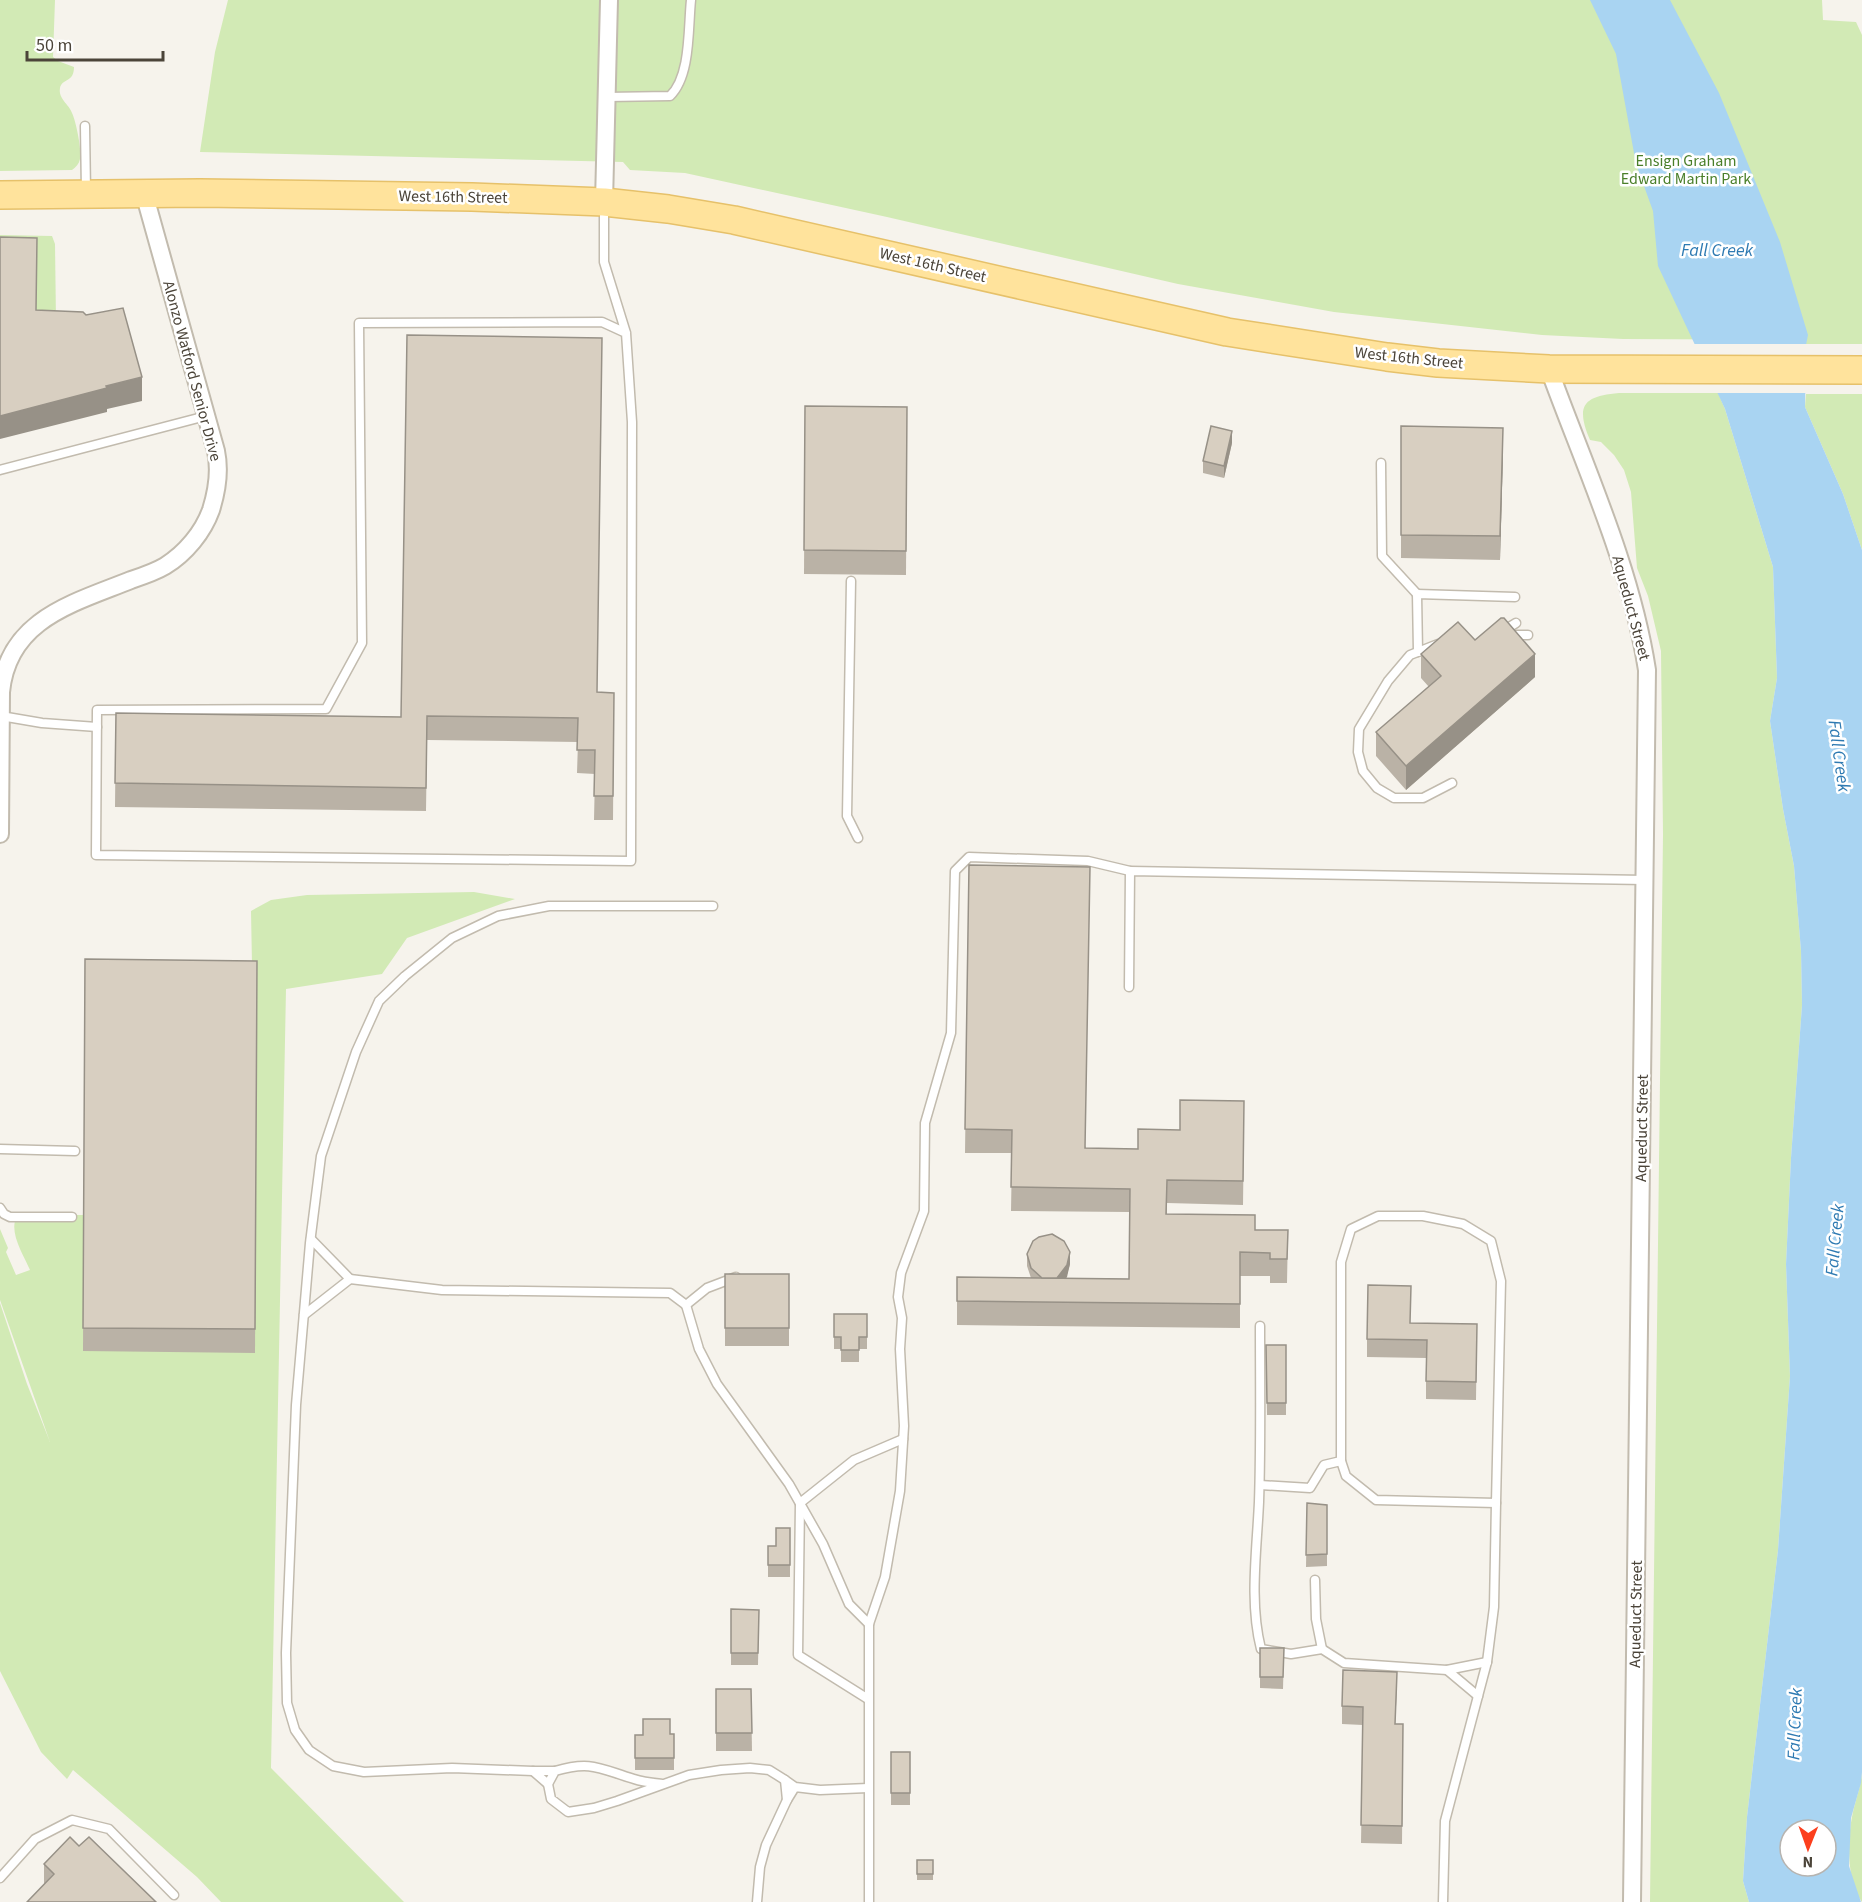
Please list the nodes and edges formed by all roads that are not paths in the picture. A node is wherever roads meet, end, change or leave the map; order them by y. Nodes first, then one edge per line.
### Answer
1 (609, 0) edge
2 (691, 0) edge
3 (607, 97) junction
4 (86, 126) dead end
5 (144, 193) junction
6 (86, 194) junction
7 (0, 195) edge
8 (604, 202) junction
9 (626, 333) junction
10 (1550, 369) junction
11 (1862, 370) edge
12 (206, 416) junction
13 (1381, 464) dead end
14 (0, 470) edge
15 (851, 581) dead end
16 (1417, 594) junction
17 (1515, 597) dead end
18 (1516, 623) dead end
19 (1528, 635) dead end
20 (1447, 641) edge
21 (1418, 652) junction
22 (1, 716) edge
23 (97, 727) junction
24 (1452, 783) dead end
25 (0, 834) edge
26 (858, 838) dead end
27 (1131, 871) junction
28 (1645, 880) junction
29 (713, 906) dead end
30 (1129, 987) dead end
31 (0, 1149) edge
32 (75, 1151) dead end
33 (0, 1208) edge
34 (72, 1217) dead end
35 (311, 1239) junction
36 (743, 1277) edge
37 (350, 1279) junction
38 (686, 1305) junction
39 (304, 1315) junction
40 (1260, 1326) dead end
41 (903, 1439) junction
42 (1341, 1461) junction
43 (1260, 1485) junction
44 (800, 1503) junction
45 (1496, 1503) junction
46 (1315, 1580) dead end
47 (868, 1624) junction
48 (1322, 1649) junction
49 (1487, 1662) junction
50 (1447, 1670) junction
51 (1478, 1696) junction
52 (868, 1699) junction
53 (533, 1771) junction
54 (555, 1771) junction
55 (785, 1780) junction
56 (548, 1784) junction
57 (663, 1784) junction
58 (795, 1787) junction
59 (868, 1788) junction
60 (788, 1800) junction
61 (0, 1878) edge
62 (174, 1895) dead end
63 (757, 1902) edge
64 (869, 1902) edge
65 (1443, 1902) edge
66 (1632, 1902) edge

1 - 3 street
2 - 3 lane
3 - 8 street
4 - 6 lane
5 - 6 main road, West 16th Street
5 - 8 main road, West 16th Street
5 - 12 street, Alonzo Watford Senior Drive
6 - 7 main road, West 16th Street
8 - 9 lane
8 - 10 main road, West 16th Street
9 - 23 lane
9 - 23 lane
10 - 11 main road, West 16th Street
10 - 28 street, Aqueduct Street
12 - 14 lane
12 - 22 street, Alonzo Watford Senior Drive
13 - 16 lane
15 - 26 lane
16 - 17 lane
16 - 21 lane
18 - 19 lane
20 - 21 lane
21 - 24 lane
22 - 23 lane
22 - 25 street, Alonzo Watford Senior Drive
27 - 28 lane
27 - 30 lane
27 - 41 lane
28 - 66 street, Aqueduct Street
29 - 35 lane
31 - 32 lane
33 - 34 lane
35 - 37 lane
35 - 39 lane
36 - 38 lane
37 - 38 lane
37 - 39 lane
38 - 44 lane
39 - 53 lane
40 - 43 lane
41 - 44 lane
41 - 47 lane
42 - 43 lane
42 - 45 lane
42 - 45 lane
43 - 48 lane
44 - 47 lane
44 - 52 lane
45 - 49 lane
46 - 48 lane
47 - 52 lane
48 - 50 lane
49 - 50 lane
49 - 51 lane
50 - 51 lane
51 - 65 lane
52 - 59 lane
53 - 54 lane
53 - 56 lane
54 - 56 lane
54 - 57 lane
55 - 57 lane
55 - 58 lane
55 - 60 lane
56 - 57 lane
58 - 59 lane
58 - 60 lane
59 - 64 lane
60 - 63 lane
61 - 62 lane

